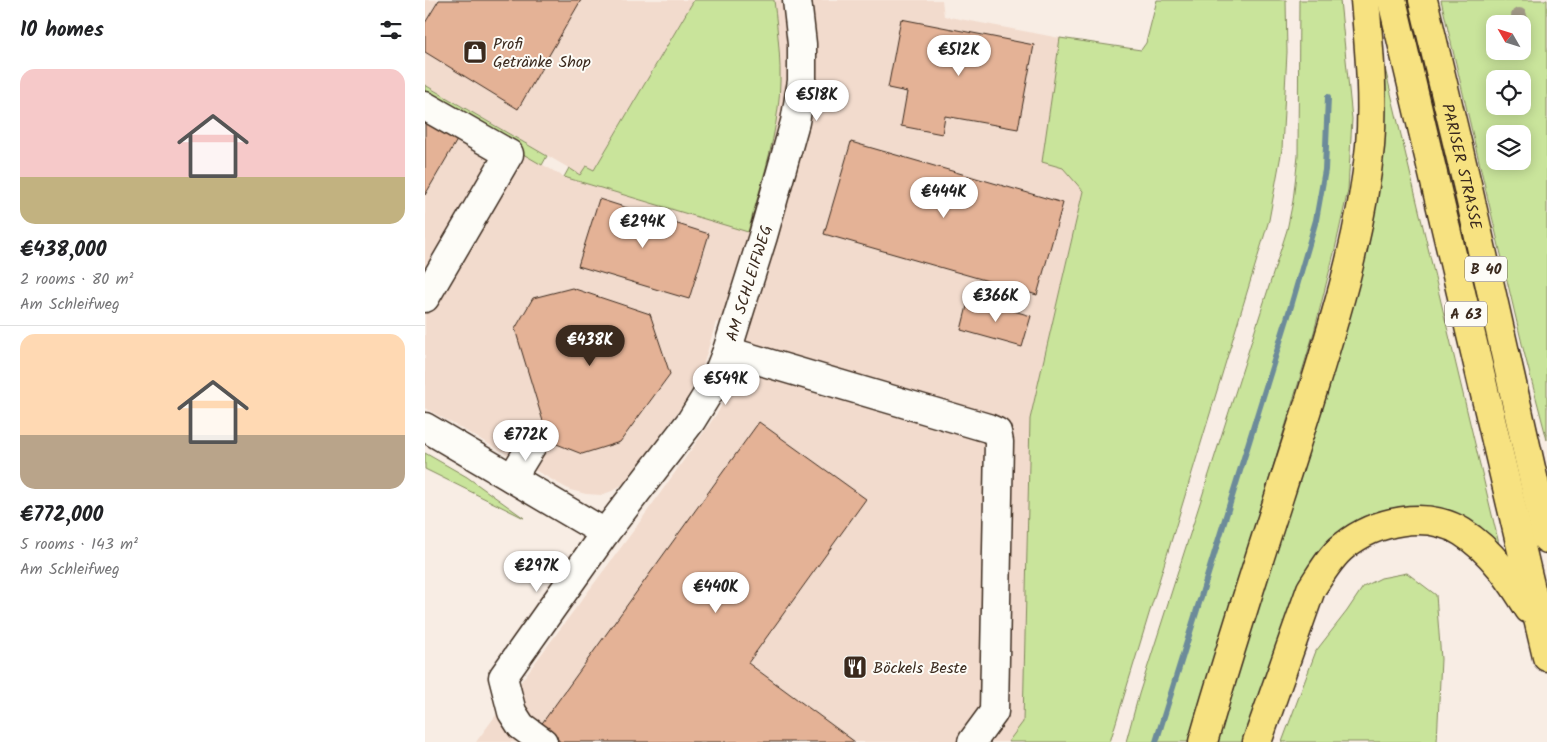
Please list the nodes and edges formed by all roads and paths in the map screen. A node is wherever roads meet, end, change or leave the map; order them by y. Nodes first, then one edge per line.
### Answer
1 (797, 0) edge
2 (1365, 0) edge
3 (1392, 0) edge
4 (1423, 0) edge
5 (425, 106) edge
6 (425, 298) edge
7 (727, 351) junction
8 (425, 427) edge
9 (534, 442) dead end
10 (512, 478) junction
11 (605, 534) junction
12 (1547, 539) edge
13 (1541, 627) junction
14 (1547, 657) edge
15 (543, 742) edge
16 (972, 742) edge
17 (1203, 742) edge
18 (1257, 742) edge

1 - 7 street, AM SCHLEIFWEG
2 - 17 highway
3 - 13 highway, A 63
4 - 12 highway, PARISER STRASSE / B 40
5 - 6 street
7 - 11 street, AM SCHLEIFWEG
7 - 16 street
8 - 10 street
9 - 10 street
10 - 11 street
11 - 15 street, AM SCHLEIFWEG
13 - 14 highway, A 63
13 - 18 highway

